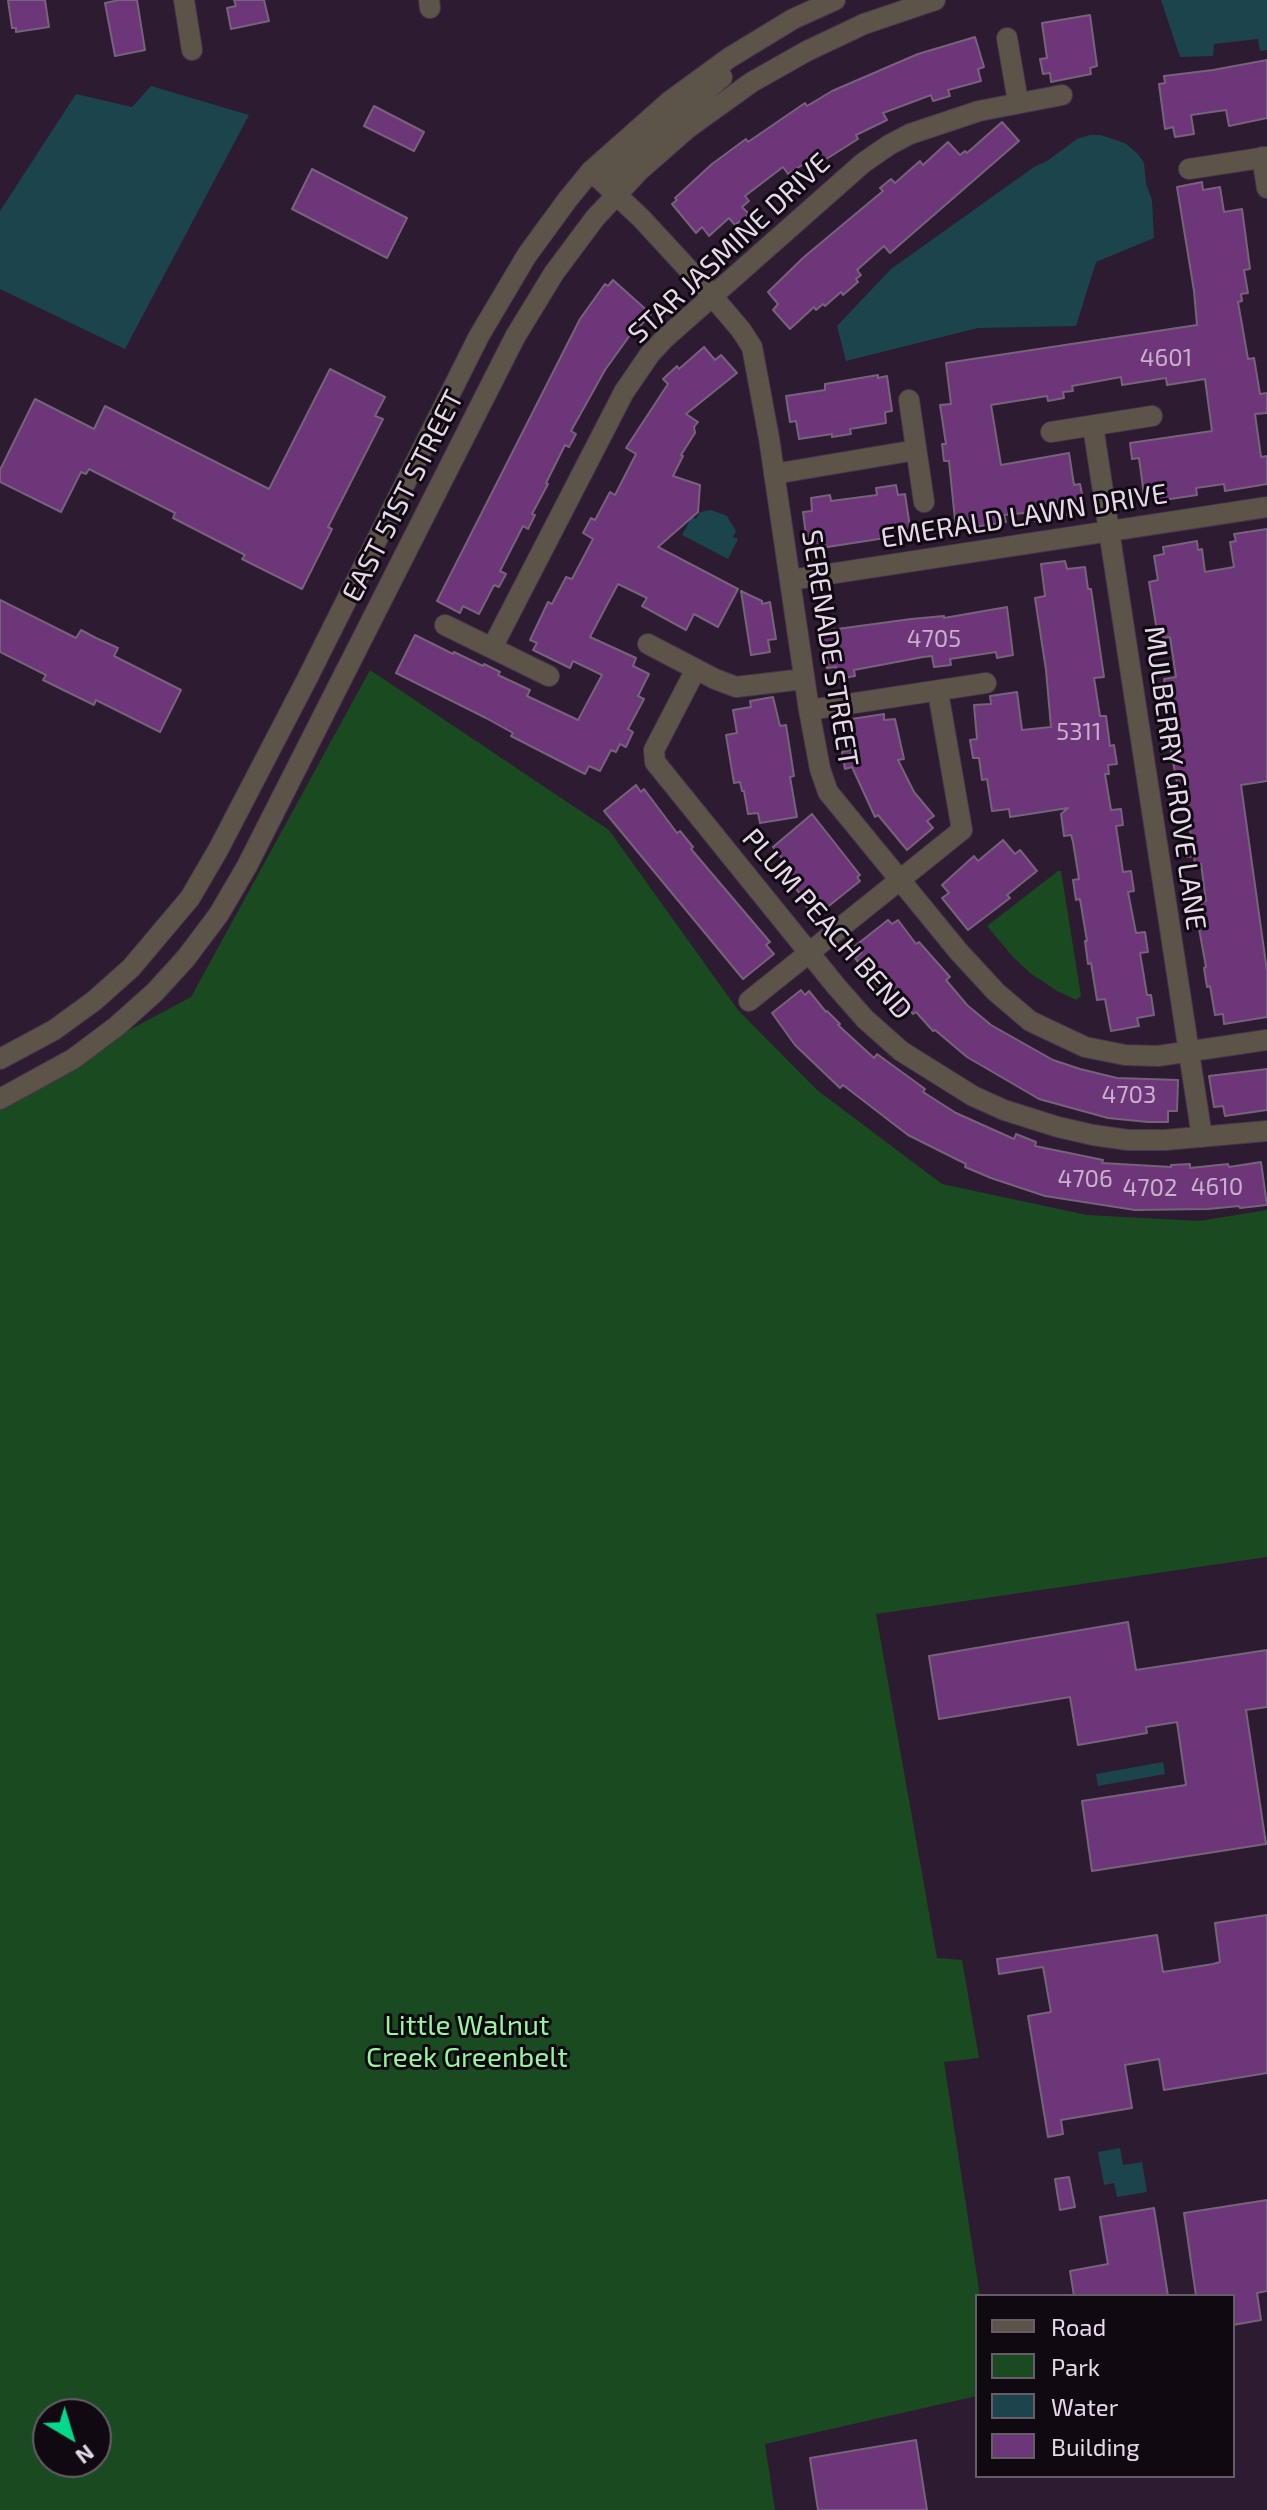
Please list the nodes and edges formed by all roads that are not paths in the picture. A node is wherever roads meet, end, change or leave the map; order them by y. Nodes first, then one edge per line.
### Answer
1 (184, 0) edge
2 (835, 0) edge
3 (935, 0) edge
4 (1007, 38) dead end
5 (192, 50) dead end
6 (1062, 95) dead end
7 (1018, 102) junction
8 (1265, 157) edge
9 (1189, 169) dead end
10 (604, 183) junction
11 (1267, 188) edge
12 (712, 295) junction
13 (909, 400) dead end
14 (1152, 416) dead end
15 (1093, 426) junction
16 (1051, 432) dead end
17 (916, 450) junction
18 (774, 474) junction
19 (924, 502) dead end
20 (1267, 507) edge
21 (1110, 531) junction
22 (790, 580) junction
23 (445, 625) dead end
24 (648, 644) dead end
25 (492, 648) junction
26 (696, 669) junction
27 (549, 676) dead end
28 (307, 679) junction
29 (804, 679) junction
30 (986, 683) dead end
31 (938, 692) junction
32 (333, 695) junction
33 (809, 710) junction
34 (900, 880) junction
35 (809, 952) junction
36 (749, 1001) dead end
37 (1267, 1040) edge
38 (1188, 1052) junction
39 (0, 1059) edge
40 (0, 1099) edge
41 (1267, 1131) edge
42 (1202, 1137) junction

1 - 5 street
2 - 10 street, EAST 51ST STREET
3 - 10 street, EAST 51ST STREET
4 - 7 street
6 - 7 street, STAR JASMINE DRIVE
7 - 12 street, STAR JASMINE DRIVE
8 - 9 street
8 - 11 street
10 - 12 street, SERENADE STREET
10 - 28 street, EAST 51ST STREET
10 - 32 street, EAST 51ST STREET
12 - 18 street, SERENADE STREET
12 - 25 street, STAR JASMINE DRIVE
13 - 17 street
14 - 15 street
15 - 16 street
15 - 21 street, MULBERRY GROVE LANE
17 - 18 street
17 - 19 street
18 - 22 street, SERENADE STREET
20 - 21 street, EMERALD LAWN DRIVE
21 - 22 street, EMERALD LAWN DRIVE
21 - 38 street, MULBERRY GROVE LANE
22 - 29 street, SERENADE STREET
23 - 25 street
24 - 26 street
25 - 27 street
26 - 29 street
26 - 35 street, PLUM PEACH BEND
28 - 32 street
28 - 39 street, EAST 51ST STREET
29 - 33 street, SERENADE STREET
30 - 31 street
31 - 33 street
31 - 34 street
32 - 40 street, EAST 51ST STREET
33 - 34 street, SERENADE STREET
34 - 35 street
34 - 38 street, SERENADE STREET
35 - 36 street
35 - 42 street, PLUM PEACH BEND
37 - 38 street, SERENADE STREET
38 - 42 street, MULBERRY GROVE LANE
41 - 42 street, PLUM PEACH BEND

